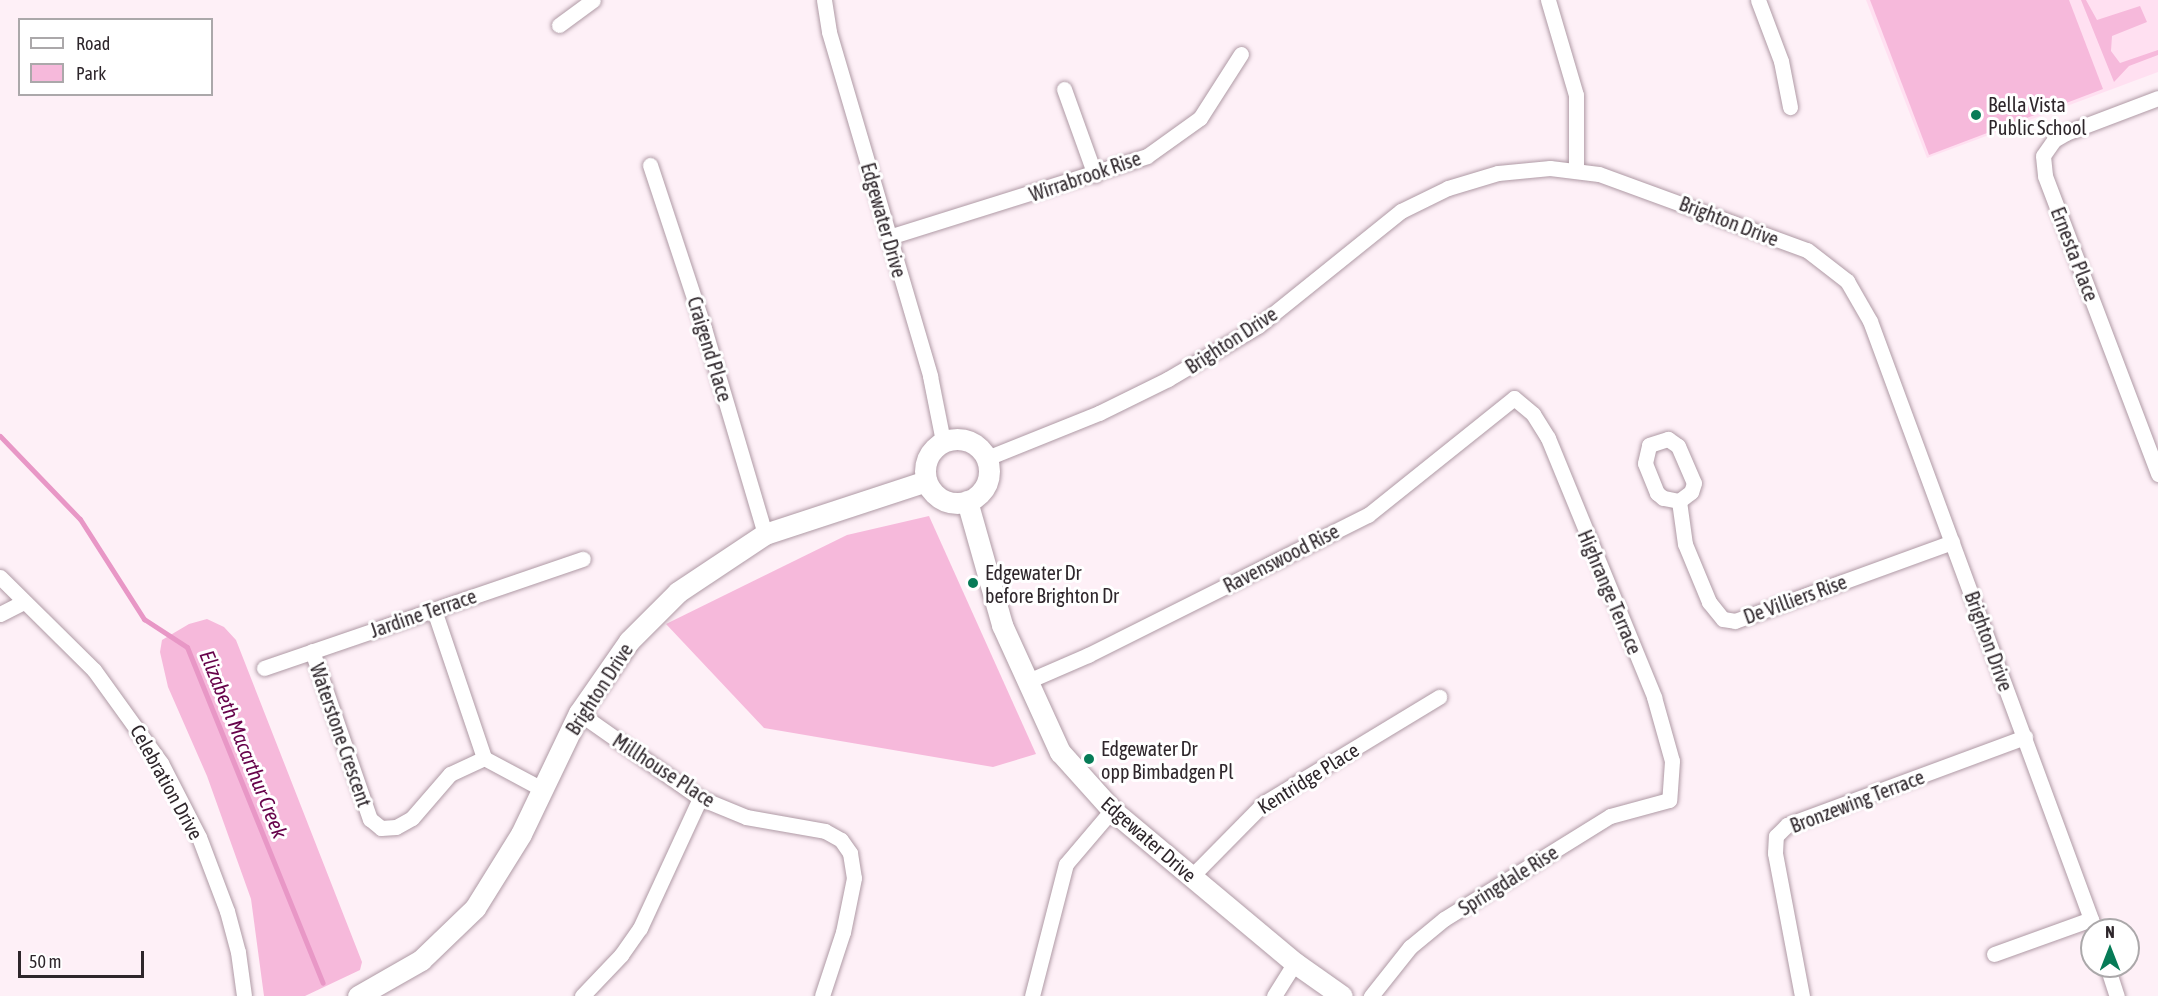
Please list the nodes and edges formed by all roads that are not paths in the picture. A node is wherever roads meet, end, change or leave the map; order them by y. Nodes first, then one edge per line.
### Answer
1 (592, 0) edge
2 (824, 0) edge
3 (1548, 0) edge
4 (1758, 0) edge
5 (559, 25) dead end
6 (1241, 54) dead end
7 (1064, 89) dead end
8 (2158, 98) edge
9 (1790, 107) dead end
10 (650, 165) dead end
11 (1576, 170) junction
12 (1095, 175) junction
13 (889, 237) junction
14 (1514, 398) joint
15 (943, 441) junction
16 (987, 458) junction
17 (2158, 474) edge
18 (926, 481) junction
19 (967, 501) junction
20 (1679, 501) dead end
21 (765, 534) junction
22 (1952, 542) junction
23 (583, 559) dead end
24 (0, 577) edge
25 (24, 602) junction
26 (434, 610) junction
27 (0, 614) edge
28 (312, 651) junction
29 (264, 668) dead end
30 (1026, 682) junction
31 (1438, 698) dead end
32 (579, 713) junction
33 (2025, 737) junction
34 (484, 758) junction
35 (542, 789) junction
36 (700, 798) junction
37 (1669, 800) joint
38 (1112, 810) junction
39 (1192, 876) junction
40 (2090, 918) edge
41 (2080, 929) edge
42 (1994, 954) dead end
43 (1295, 963) junction
44 (2111, 978) edge
45 (244, 996) edge
46 (358, 996) edge
47 (582, 996) edge
48 (822, 996) edge
49 (1032, 996) edge
50 (1274, 996) edge
51 (1342, 996) edge
52 (1371, 996) edge
53 (1802, 996) edge
54 (2117, 996) edge

1 - 5 street
2 - 13 street, Edgewater Drive
3 - 11 street
4 - 9 street
6 - 12 street, Wirrabrook Rise
7 - 12 street
8 - 17 street, Ernesta Place
10 - 21 street, Craigend Place
11 - 16 street, Brighton Drive
11 - 22 street, Brighton Drive
12 - 13 street, Wirrabrook Rise
13 - 15 street, Edgewater Drive
14 - 30 street, Ravenswood Rise
14 - 37 street, Highrange Terrace
15 - 16 street
15 - 18 street
16 - 19 street
18 - 19 street
18 - 21 street, Brighton Drive
19 - 30 street, Edgewater Drive
20 - 22 street, De Villiers Rise
21 - 32 street, Brighton Drive
22 - 33 street, Brighton Drive
23 - 26 street, Jardine Terrace
24 - 25 street, Celebration Drive
25 - 27 street
25 - 45 street, Celebration Drive
26 - 28 street, Jardine Terrace
26 - 34 street
28 - 29 street, Jardine Terrace
28 - 34 street, Waterstone Crescent
30 - 38 street, Edgewater Drive
31 - 39 street, Kentridge Place
32 - 35 street, Brighton Drive
32 - 36 street, Millhouse Place
33 - 40 street, Brighton Drive
33 - 53 street, Bronzewing Terrace
34 - 35 street
35 - 46 street, Brighton Drive
36 - 47 street
36 - 48 street, Millhouse Place
37 - 52 street, Springdale Rise
38 - 39 street, Edgewater Drive
38 - 49 street
39 - 43 street, Edgewater Drive
41 - 42 street
43 - 50 street
43 - 51 street, Edgewater Drive
44 - 54 street

